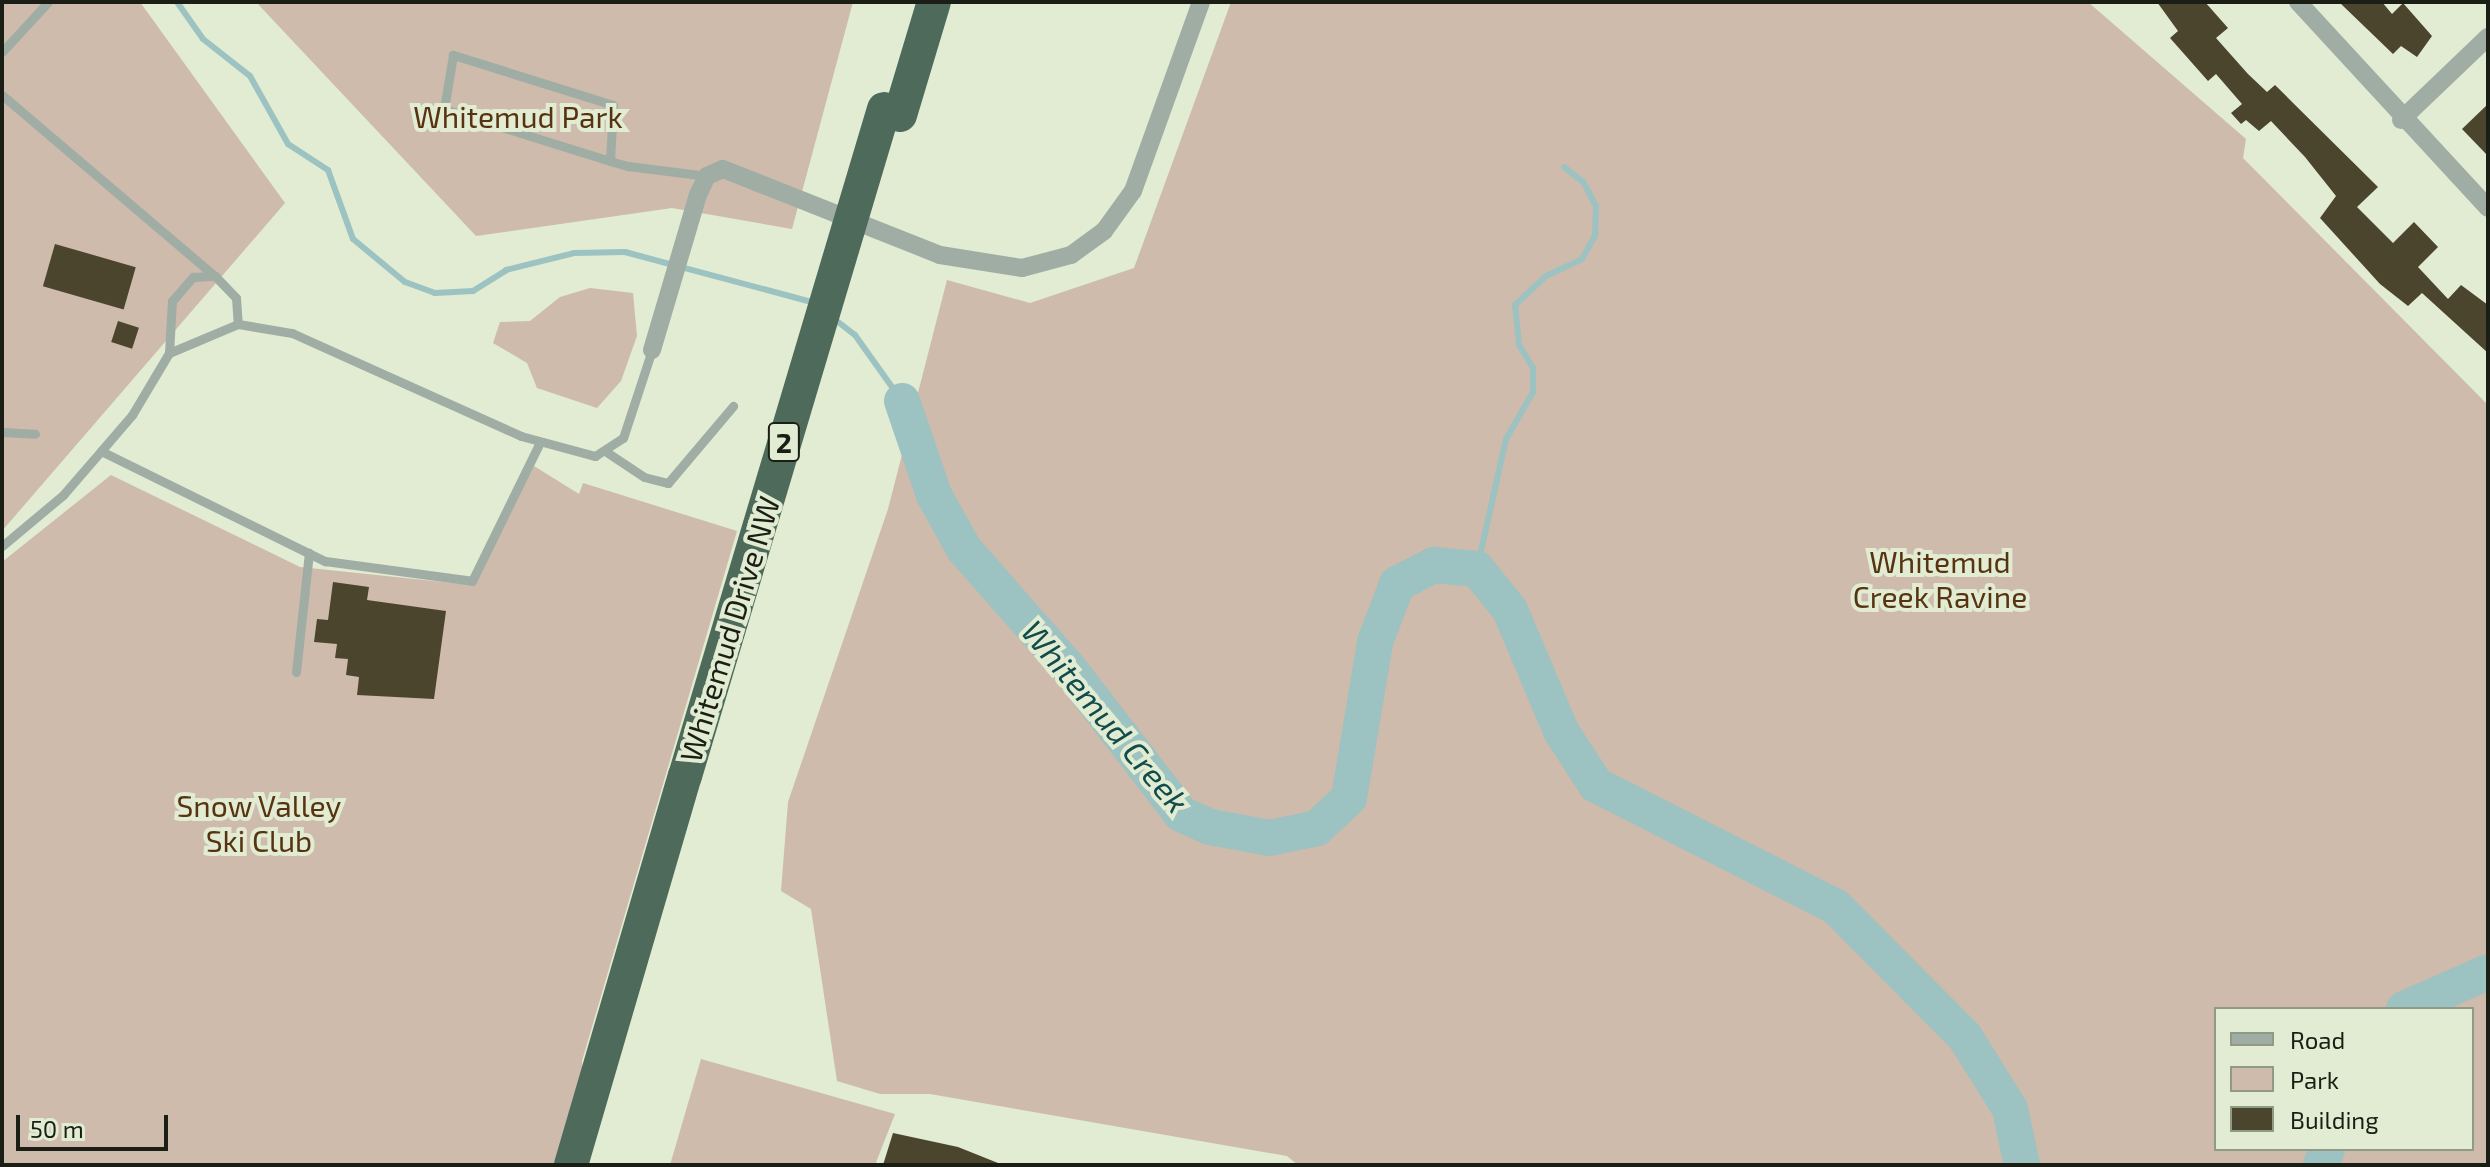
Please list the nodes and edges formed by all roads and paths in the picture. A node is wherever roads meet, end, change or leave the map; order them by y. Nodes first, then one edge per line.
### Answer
1 (48, 2) edge
2 (917, 2) edge
3 (934, 2) edge
4 (1201, 2) edge
5 (2298, 2) edge
6 (2488, 37) edge
7 (2, 52) edge
8 (2, 95) edge
9 (892, 112) junction
10 (2401, 120) junction
11 (610, 161) junction
12 (707, 176) junction
13 (2488, 208) edge
14 (215, 276) junction
15 (238, 324) junction
16 (652, 350) joint
17 (169, 353) junction
18 (733, 406) dead end
19 (2, 432) edge
20 (35, 434) dead end
21 (540, 442) junction
22 (101, 451) junction
23 (608, 453) junction
24 (2, 546) edge
25 (309, 553) junction
26 (296, 672) dead end
27 (694, 780) junction
28 (571, 1165) edge
29 (595, 1165) edge

1 - 7 lane
2 - 9 highway, Whitemud Drive NW / 2
3 - 9 highway, Whitemud Drive NW / 2
4 - 12 street
5 - 10 street
6 - 10 street
8 - 14 lane
9 - 27 highway, Whitemud Drive NW / 2, bridge
10 - 13 street
11 - 11 lane
11 - 12 lane
12 - 16 street
14 - 15 lane
14 - 17 lane
15 - 17 lane
15 - 21 lane
16 - 23 lane
17 - 22 lane
18 - 23 lane
19 - 20 lane
21 - 23 lane
21 - 25 lane
22 - 24 lane
22 - 25 lane
25 - 26 lane
27 - 28 highway, Whitemud Drive NW / 2
27 - 29 highway, Whitemud Drive NW / 2

